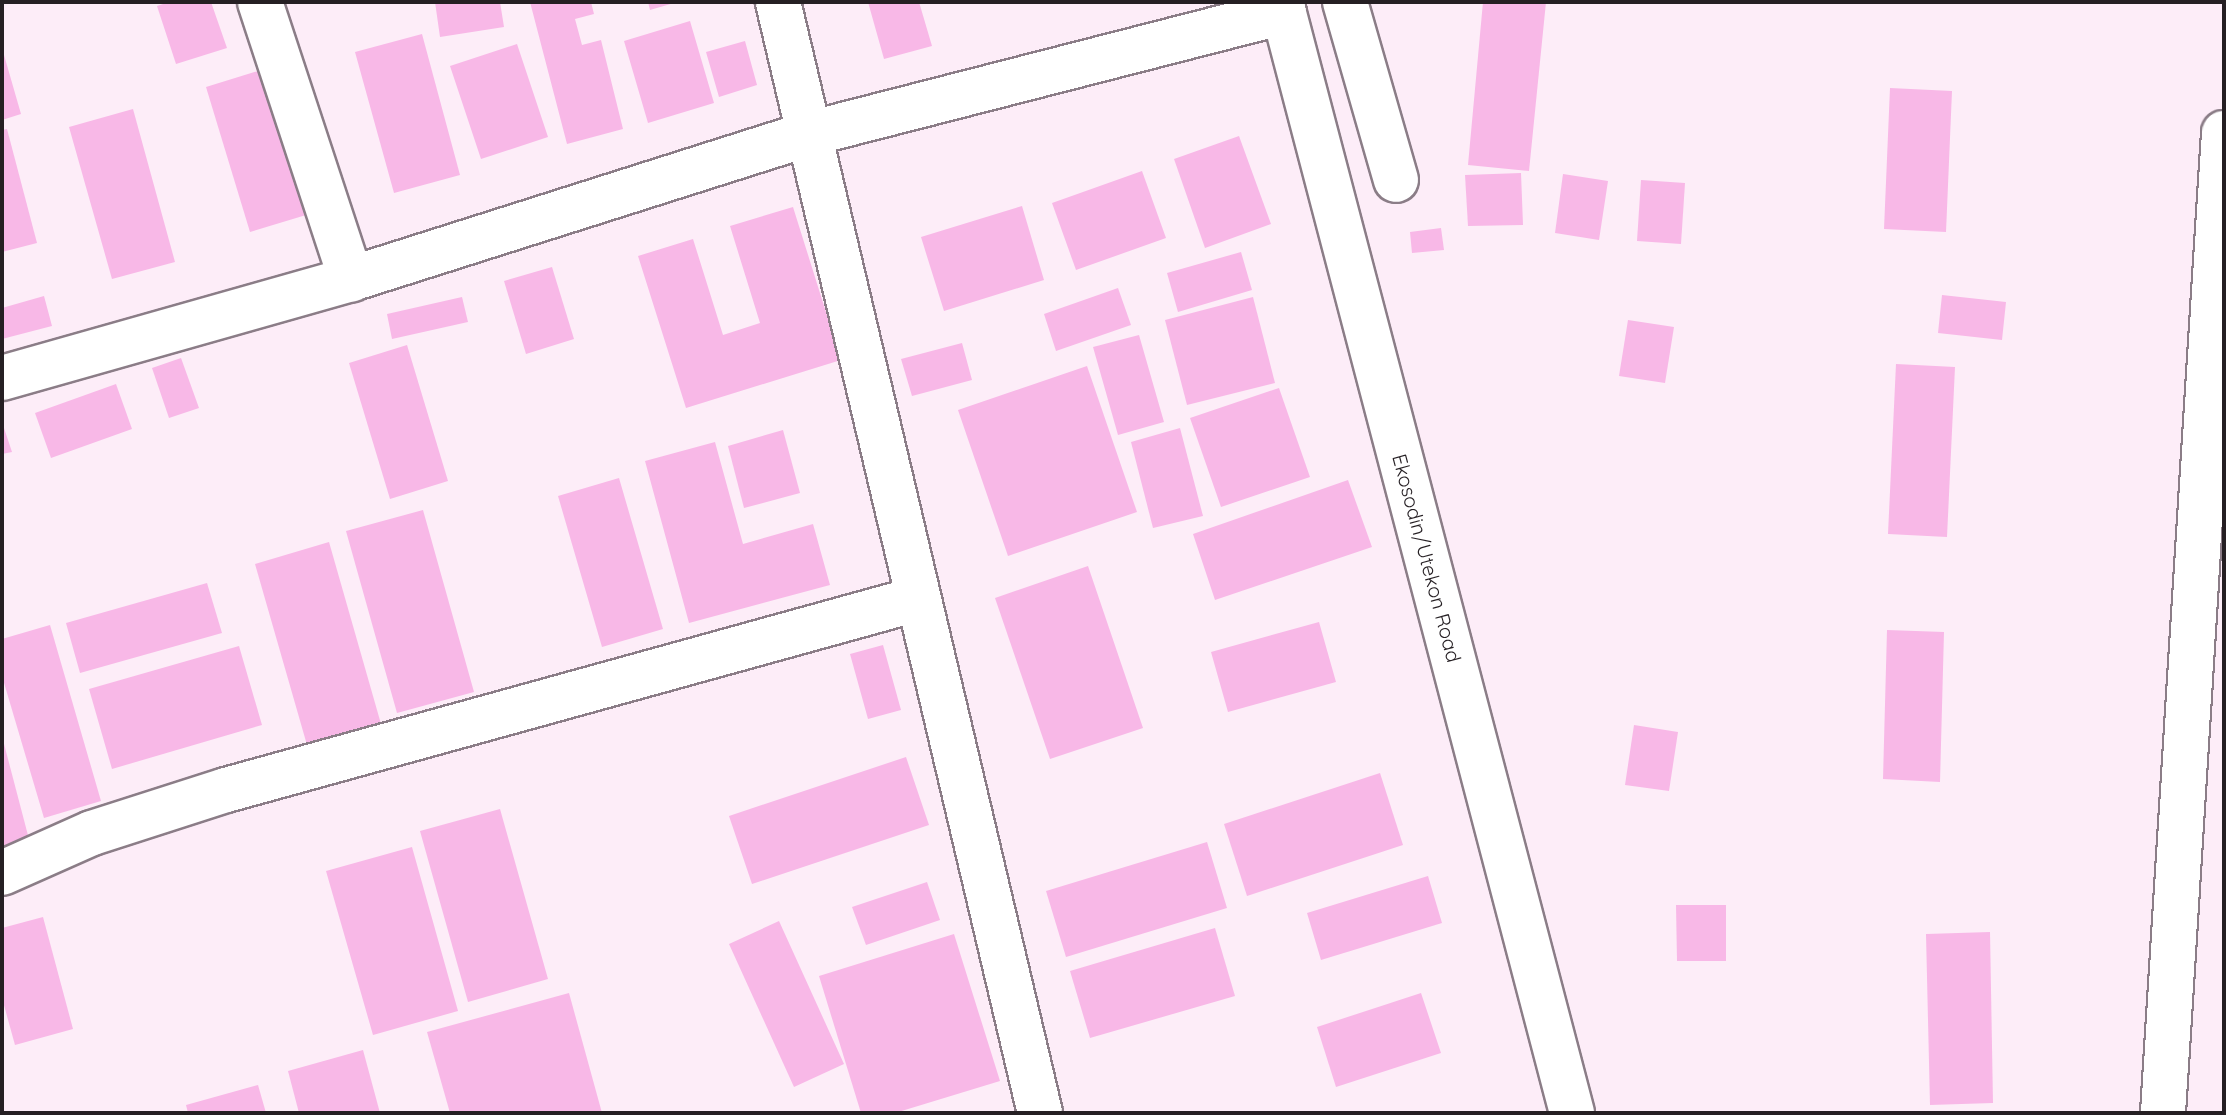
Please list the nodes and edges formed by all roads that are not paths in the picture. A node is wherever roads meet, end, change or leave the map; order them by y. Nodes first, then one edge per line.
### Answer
1 (260, 2) edge
2 (778, 2) edge
3 (1345, 2) edge
4 (1283, 7) edge
5 (812, 133) junction
6 (2224, 133) edge
7 (1396, 180) dead end
8 (351, 279) junction
9 (2, 378) edge
10 (917, 599) junction
11 (2, 873) edge
12 (1040, 1113) edge
13 (1572, 1113) edge
14 (2163, 1113) edge

1 - 8 street
2 - 5 street
3 - 7 street
4 - 5 street
4 - 13 street, Ekosodin/Utekon Road
5 - 8 street
5 - 10 street
6 - 14 street
8 - 9 street
10 - 11 street
10 - 12 street

